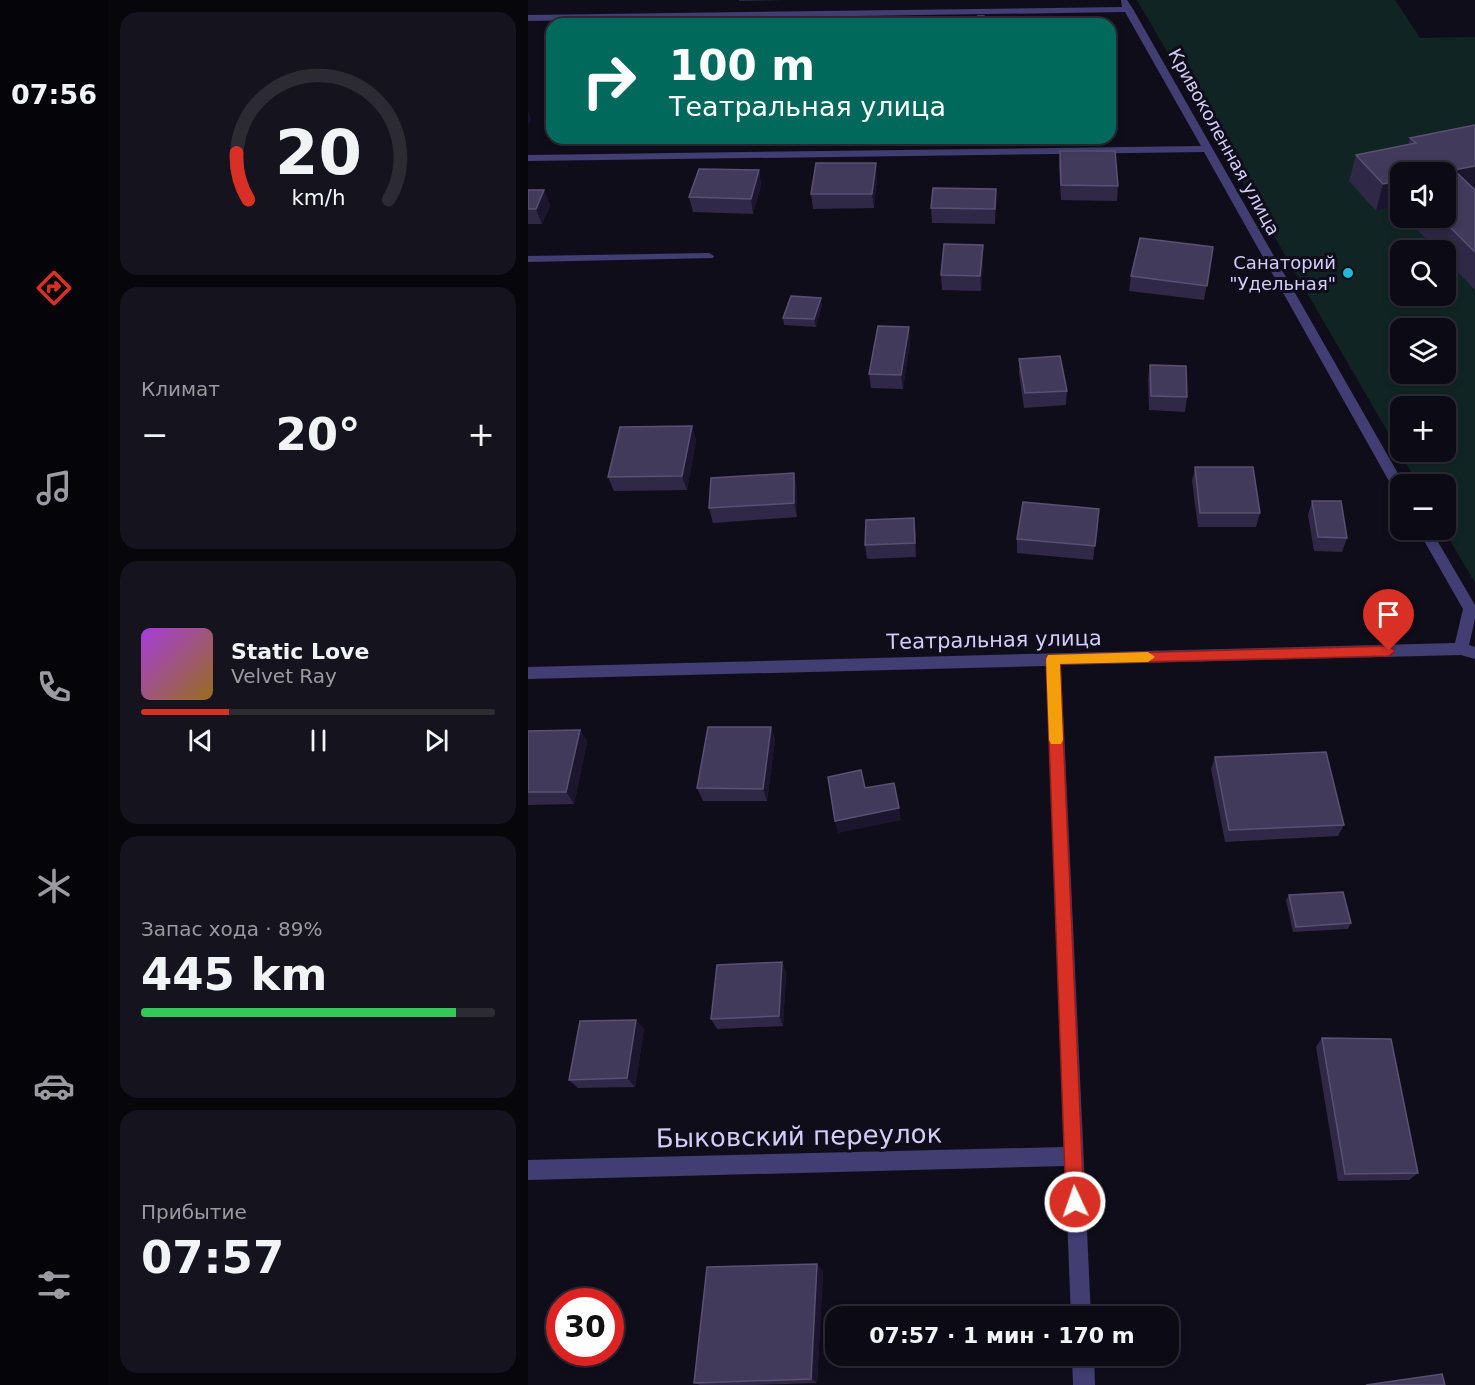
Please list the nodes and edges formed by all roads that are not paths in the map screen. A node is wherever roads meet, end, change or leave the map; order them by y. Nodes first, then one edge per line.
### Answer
1 (1126, 4) edge
2 (528, 18) edge
3 (1207, 149) junction
4 (528, 158) edge
5 (709, 256) dead end
6 (528, 259) edge
7 (1392, 474) edge
8 (1430, 540) edge
9 (1468, 651) edge
10 (1053, 659) junction
11 (528, 673) edge
12 (1072, 1156) junction
13 (528, 1170) edge
14 (1080, 1306) edge
15 (1083, 1366) edge
16 (1084, 1385) edge

1 - 2 street
1 - 3 street, Кривоколенная улица
3 - 4 street
3 - 7 street, Кривоколенная улица
5 - 6 street
8 - 9 street
9 - 10 street, Театральная улица
10 - 11 street, Театральная улица
10 - 12 street
12 - 13 street, Быковский переулок
12 - 14 street
15 - 16 street

